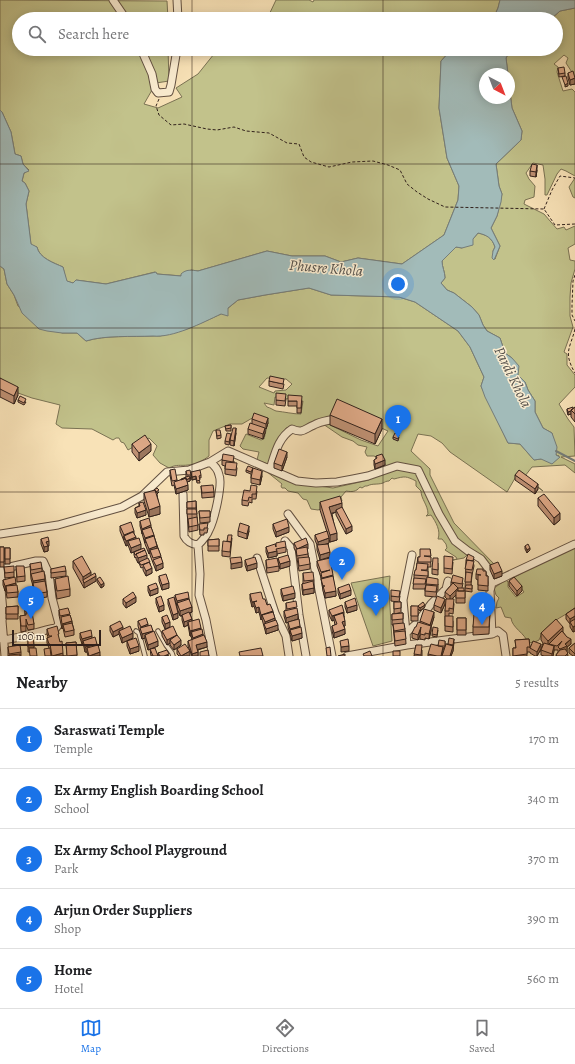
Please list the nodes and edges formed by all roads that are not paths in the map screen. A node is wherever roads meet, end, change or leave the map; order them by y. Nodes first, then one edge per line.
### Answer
1 (113, 0) edge
2 (178, 0) edge
3 (121, 12) edge
4 (178, 12) edge
5 (144, 56) edge
6 (177, 56) edge
7 (330, 420) edge
8 (210, 462) junction
9 (270, 469) junction
10 (183, 494) dead end
11 (288, 514) dead end
12 (0, 534) edge
13 (285, 541) edge
14 (575, 544) edge
15 (198, 545) junction
16 (412, 555) dead end
17 (257, 558) edge
18 (448, 581) dead end
19 (492, 584) junction
20 (136, 631) dead end
21 (158, 631) dead end
22 (406, 633) junction
23 (492, 634) junction
24 (3, 640) junction
25 (408, 645) junction
26 (5, 656) edge
27 (145, 656) edge
28 (173, 656) edge
29 (213, 656) edge
30 (289, 656) edge
31 (306, 656) edge
32 (332, 656) edge
33 (347, 656) edge
34 (506, 656) edge

1 - 3 street
2 - 4 street
5 - 6 street
7 - 9 street
8 - 9 street
8 - 12 street
8 - 15 street
9 - 19 street
10 - 15 street
11 - 32 street
13 - 31 street
14 - 19 street
15 - 29 street
16 - 22 street
17 - 30 street
18 - 22 street
19 - 23 street
20 - 27 lane
21 - 28 lane
22 - 25 street
23 - 25 street
23 - 34 street
24 - 24 street
24 - 26 street
25 - 33 street

